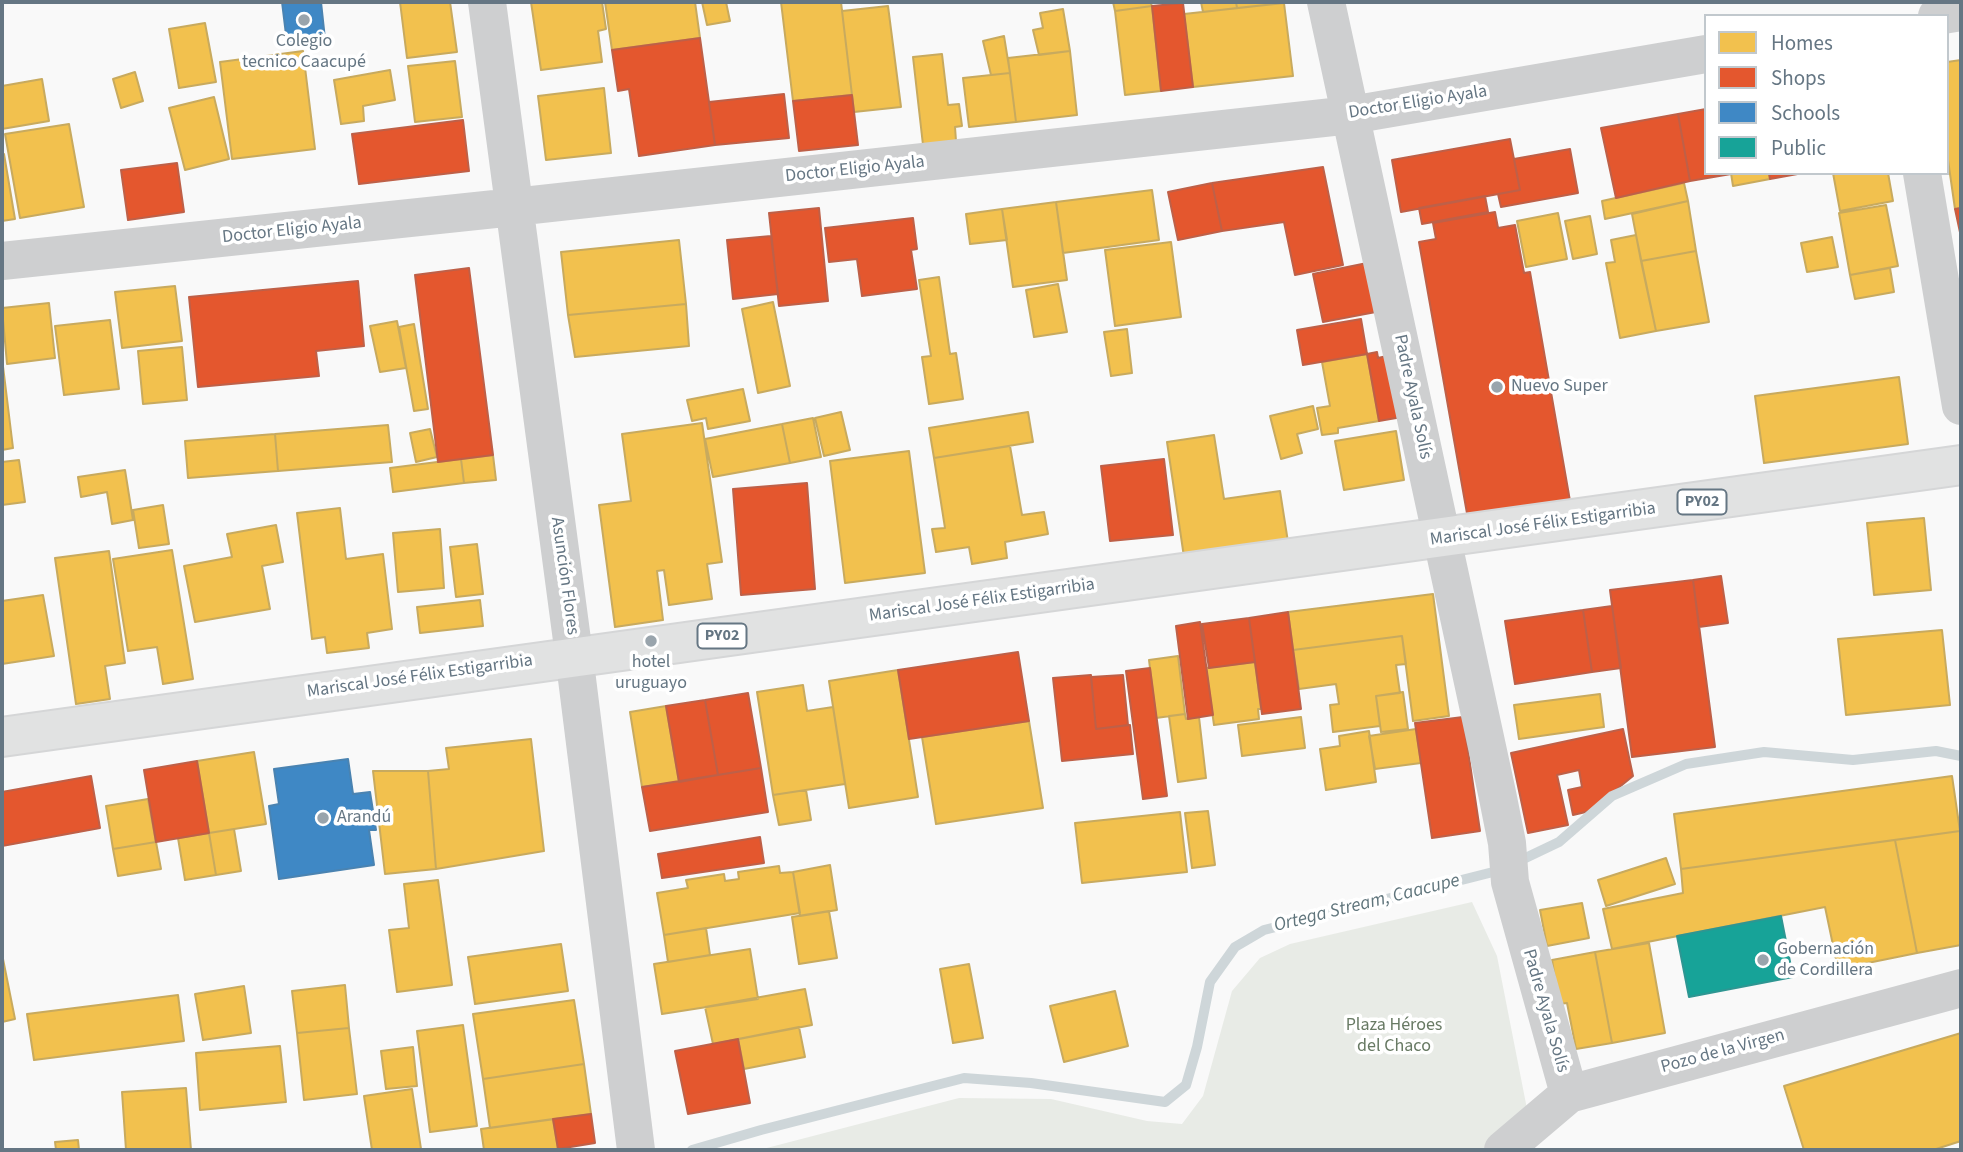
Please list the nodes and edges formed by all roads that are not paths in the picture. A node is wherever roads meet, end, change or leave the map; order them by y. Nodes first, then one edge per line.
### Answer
1 (487, 2) edge
2 (1326, 2) edge
3 (1704, 54) edge
4 (1351, 115) junction
5 (1922, 175) edge
6 (514, 207) junction
7 (2, 261) edge
8 (1961, 407) edge
9 (1961, 465) edge
10 (1443, 540) junction
11 (574, 655) junction
12 (2, 737) edge
13 (1961, 988) edge
14 (1569, 1094) junction
15 (636, 1150) edge
16 (1503, 1150) edge

1 - 6 street, Asunción Flores
2 - 4 street, Padre Ayala Solís
3 - 4 street, Doctor Eligio Ayala
4 - 6 street, Doctor Eligio Ayala
4 - 10 street, Padre Ayala Solís
5 - 8 street
6 - 7 street, Doctor Eligio Ayala
6 - 11 street, Asunción Flores
9 - 10 main road, Mariscal José Félix Estigarribia / PY02
10 - 11 main road, Mariscal José Félix Estigarribia / PY02
10 - 14 street, Padre Ayala Solís
11 - 12 main road, Mariscal José Félix Estigarribia / PY02
11 - 15 street, Asunción Flores
13 - 14 street, Pozo de la Virgen
14 - 16 street, Pozo de la Virgen

